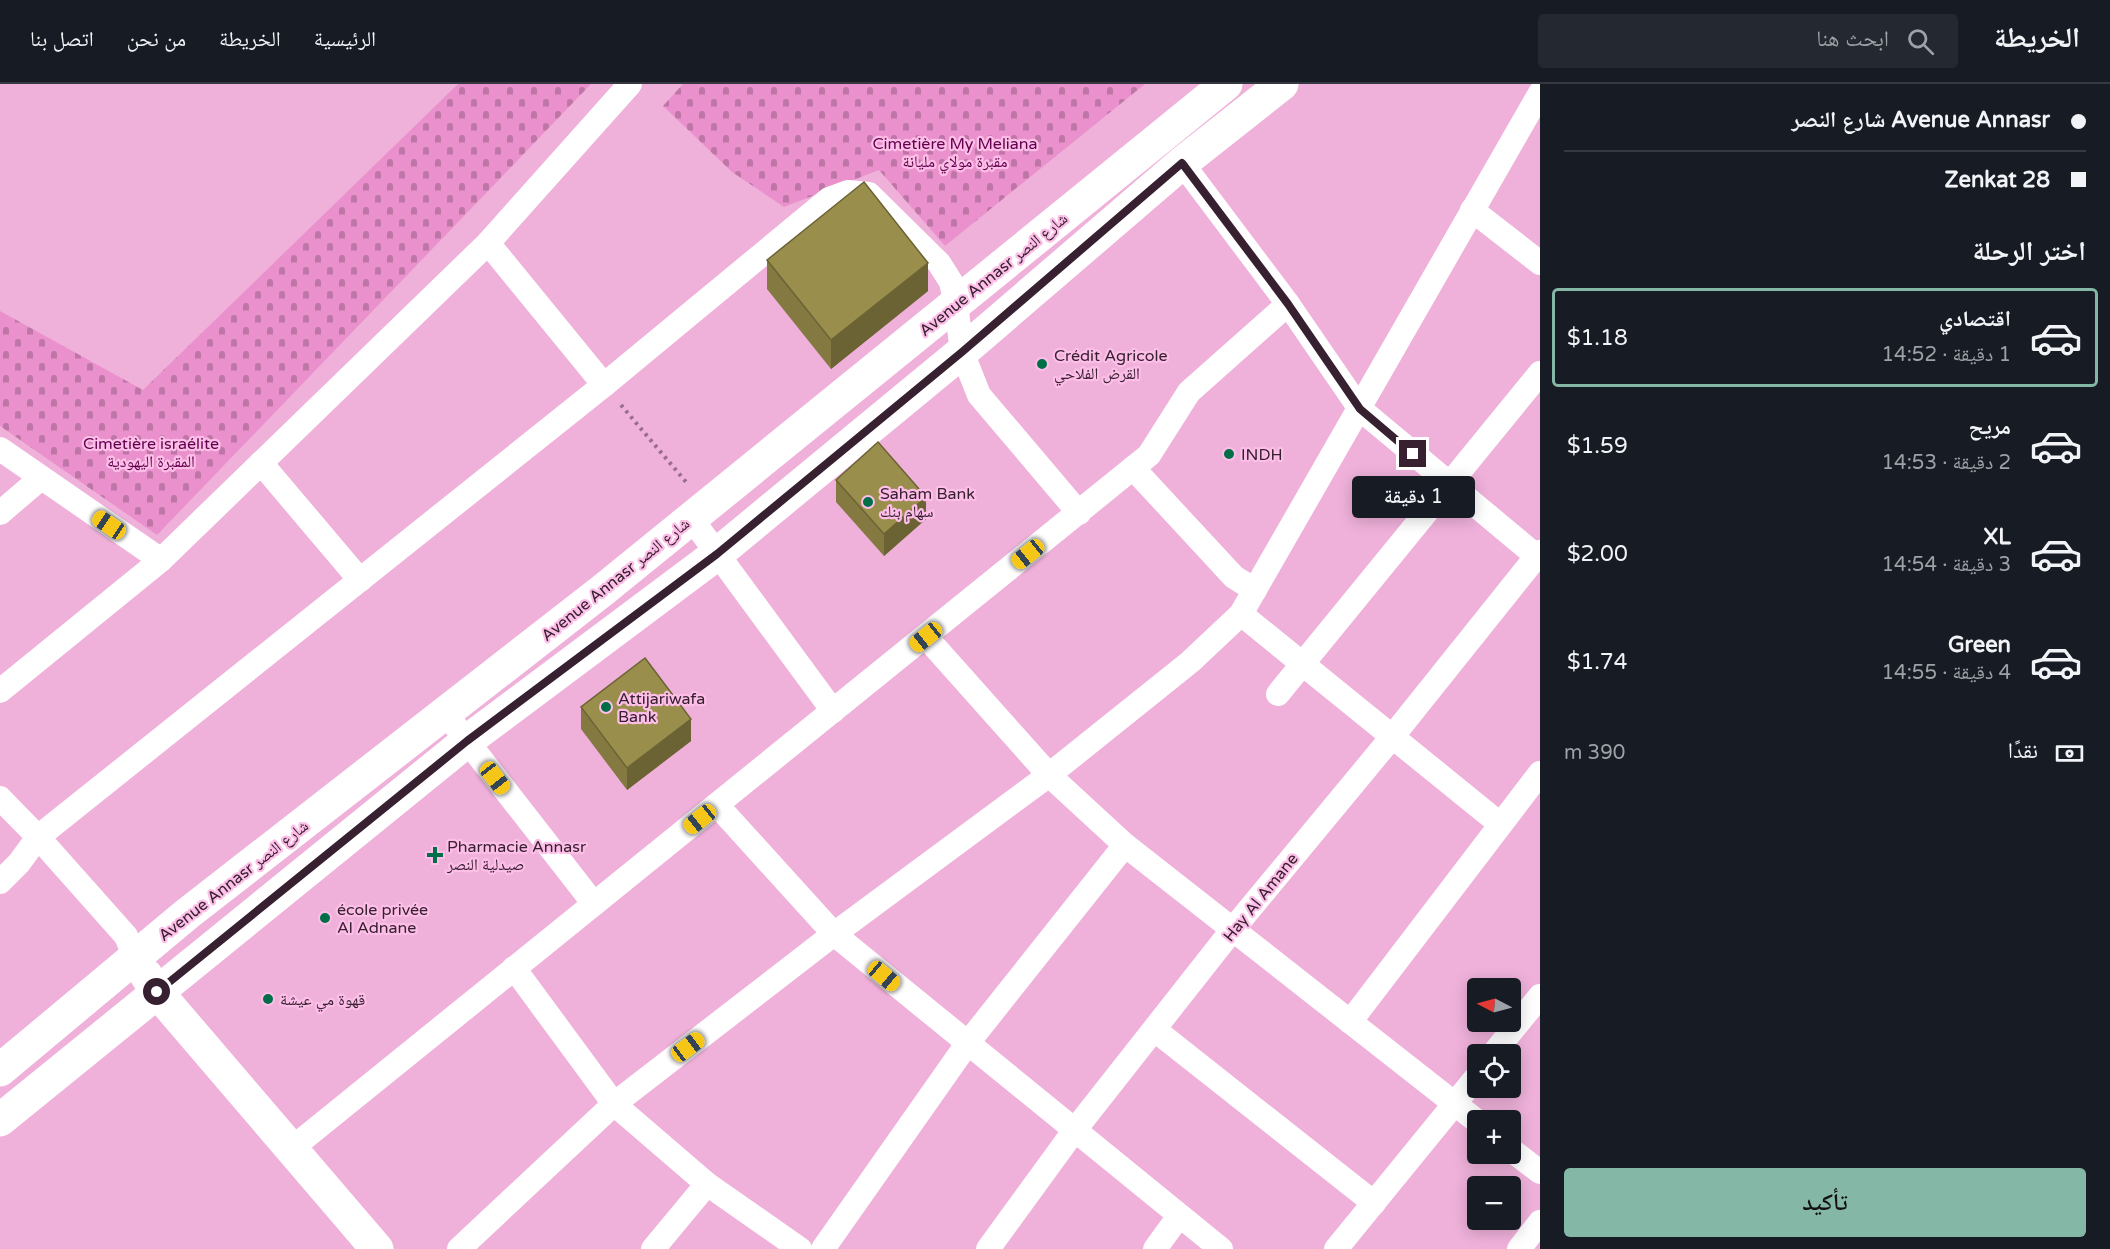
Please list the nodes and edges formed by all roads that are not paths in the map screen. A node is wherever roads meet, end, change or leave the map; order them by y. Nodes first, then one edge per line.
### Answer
1 (630, 84) edge
2 (1226, 84) edge
3 (1282, 84) edge
4 (1536, 92) edge
5 (1182, 163) junction
6 (1472, 210) junction
7 (489, 243) junction
8 (1540, 262) edge
9 (956, 304) junction
10 (1288, 304) junction
11 (962, 352) junction
12 (1540, 373) edge
13 (604, 385) junction
14 (1360, 409) junction
15 (0, 449) edge
16 (261, 463) junction
17 (1133, 468) junction
18 (41, 478) junction
19 (1448, 484) junction
20 (699, 511) junction
21 (0, 513) edge
22 (1079, 513) junction
23 (717, 554) junction
24 (1539, 556) edge
25 (160, 560) junction
26 (360, 580) junction
27 (1255, 590) junction
28 (1241, 614) junction
29 (926, 637) junction
30 (1303, 663) junction
31 (0, 691) edge
32 (1278, 694) dead end
33 (833, 711) junction
34 (446, 714) junction
35 (1392, 737) junction
36 (467, 741) junction
37 (1540, 773) edge
38 (1049, 775) junction
39 (0, 798) edge
40 (717, 805) junction
41 (303, 824) junction
42 (1500, 824) junction
43 (38, 837) junction
44 (1125, 845) junction
45 (324, 856) junction
46 (0, 882) edge
47 (594, 904) junction
48 (1233, 929) junction
49 (834, 934) junction
50 (135, 958) junction
51 (514, 968) junction
52 (157, 992) junction
53 (1539, 998) edge
54 (1350, 1023) junction
55 (1155, 1030) junction
56 (967, 1044) junction
57 (1501, 1044) edge
58 (0, 1070) edge
59 (1467, 1088) edge
60 (1455, 1103) junction
61 (614, 1104) junction
62 (1467, 1113) edge
63 (0, 1119) edge
64 (1074, 1131) junction
65 (291, 1149) junction
66 (1521, 1157) edge
67 (1540, 1172) edge
68 (707, 1184) junction
69 (1374, 1203) junction
70 (1179, 1216) junction
71 (1540, 1222) edge
72 (377, 1249) edge
73 (459, 1249) edge
74 (653, 1249) edge
75 (800, 1249) edge
76 (823, 1249) edge
77 (988, 1249) edge
78 (1155, 1249) edge
79 (1221, 1249) edge
80 (1336, 1249) edge
81 (1519, 1249) edge

1 - 7 street
2 - 9 main road, Avenue Annasr شارع النصر
3 - 5 main road
4 - 6 street
5 - 10 street
5 - 11 main road
6 - 8 street
6 - 14 street
7 - 13 street
7 - 16 street
9 - 11 street
9 - 13 street
9 - 20 main road, Avenue Annasr شارع النصر
10 - 14 street
10 - 17 street
11 - 22 street
11 - 23 main road
12 - 19 street
13 - 26 street
14 - 19 street
14 - 27 street
15 - 18 street
16 - 25 street
16 - 26 street
17 - 22 street
17 - 27 street
18 - 21 street
18 - 25 street
19 - 24 street
19 - 30 street
20 - 23 street
20 - 34 main road, Avenue Annasr شارع النصر
22 - 29 street
23 - 33 street
23 - 36 main road
24 - 35 street, Hay Al Amane
25 - 31 street
26 - 43 street
27 - 28 street
28 - 30 street
28 - 38 street
29 - 33 street
29 - 38 street
30 - 32 street
30 - 35 street
33 - 40 street
34 - 36 street
34 - 41 main road, Avenue Annasr شارع النصر
35 - 42 street
35 - 48 street, Hay Al Amane
36 - 45 main road
36 - 47 street
37 - 42 street
38 - 44 street
38 - 49 street
39 - 43 street
40 - 47 street
40 - 49 street
41 - 45 street
41 - 50 main road, Avenue Annasr شارع النصر
42 - 54 street
43 - 46 street
43 - 50 street
44 - 48 street
44 - 56 street
45 - 52 main road
47 - 51 street
48 - 54 street
48 - 55 street, Hay Al Amane
49 - 56 street
49 - 61 street
50 - 52 main road
50 - 58 main road, Avenue Annasr شارع النصر
51 - 61 street
51 - 65 street
52 - 63 main road
52 - 65 main road
53 - 57 street
54 - 60 street
55 - 64 street, Hay Al Amane
55 - 69 street
56 - 64 street
56 - 76 street
59 - 60 street
60 - 62 street
60 - 69 street
61 - 68 street
61 - 73 street
64 - 70 street
64 - 77 street, Hay Al Amane
65 - 72 main road
66 - 67 street
68 - 74 street
68 - 75 street
69 - 80 street
70 - 78 street
70 - 79 street
71 - 81 street

